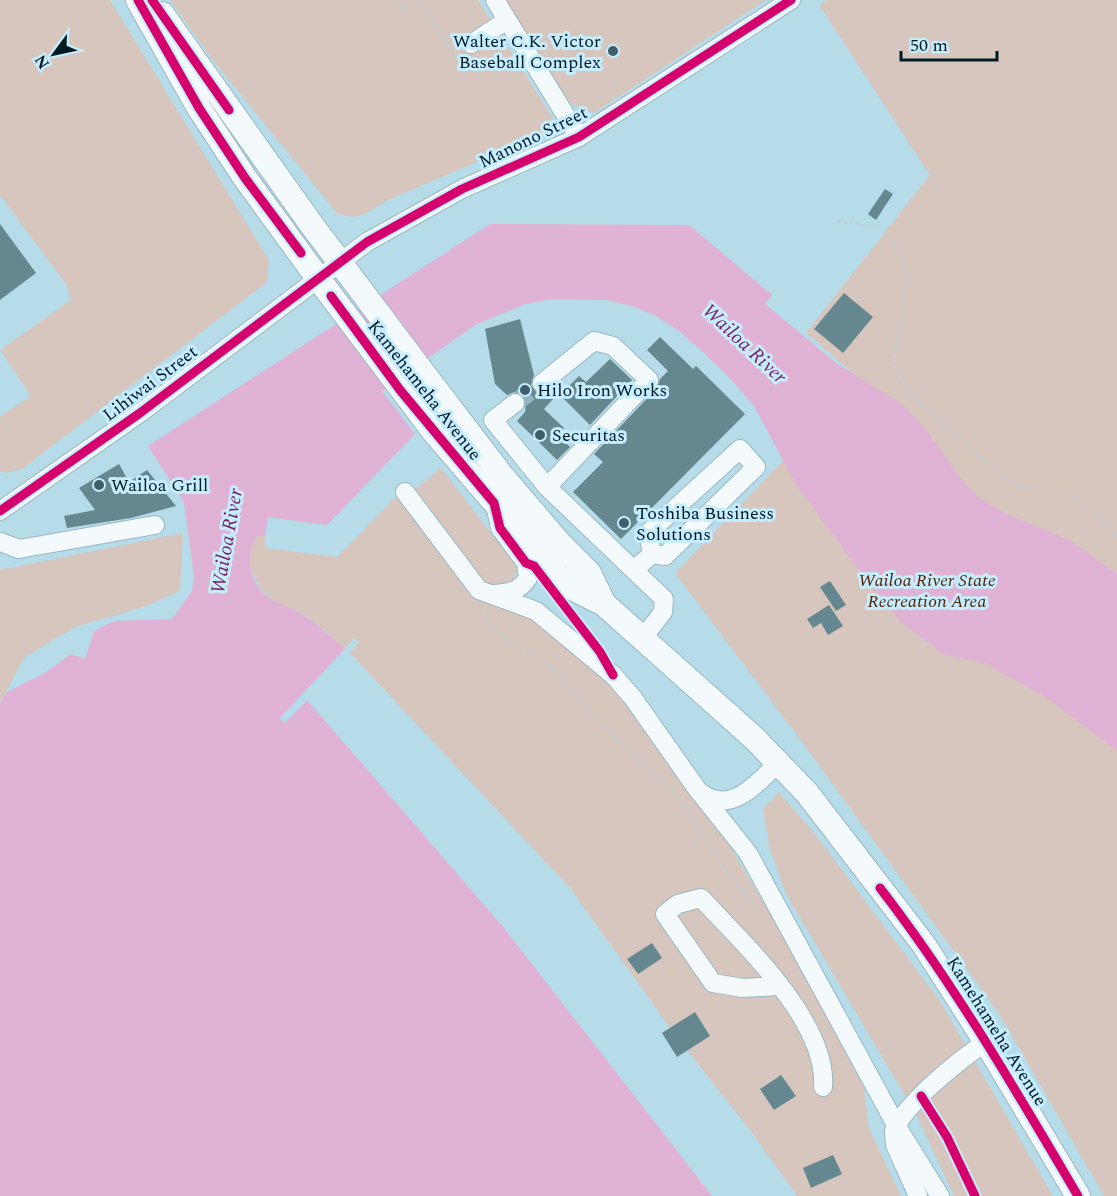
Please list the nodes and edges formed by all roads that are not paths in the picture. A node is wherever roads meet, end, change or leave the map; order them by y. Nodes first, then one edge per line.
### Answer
1 (138, 0) edge
2 (152, 0) edge
3 (495, 0) edge
4 (791, 0) edge
5 (507, 20) junction
6 (468, 49) road end
7 (579, 137) junction
8 (339, 260) junction
9 (317, 277) junction
10 (542, 383) tunnel mouth
11 (515, 403) tunnel mouth
12 (547, 487) junction
13 (405, 492) dead end
14 (494, 503) junction
15 (0, 511) edge
16 (155, 525) dead end
17 (0, 542) edge
18 (652, 554) junction
19 (635, 569) junction
20 (489, 595) junction
21 (604, 604) junction
22 (642, 639) junction
23 (778, 762) junction
24 (698, 789) junction
25 (779, 986) junction
26 (986, 1042) junction
27 (823, 1087) dead end
28 (896, 1125) junction
29 (918, 1196) edge
30 (940, 1196) edge
31 (1078, 1196) edge

1 - 9 main road, Kamehameha Avenue
2 - 8 main road, Kamehameha Avenue
3 - 5 street
4 - 7 street, Manono Street
5 - 6 street
5 - 7 street
7 - 8 street, Manono Street
8 - 9 street, Manono Street
8 - 21 main road, Kamehameha Avenue
9 - 14 main road, Kamehameha Avenue
9 - 15 street, Lihiwai Street
10 - 12 street
11 - 12 street
12 - 19 street
13 - 20 street
14 - 20 street
14 - 21 main road, Kamehameha Avenue
16 - 17 street
18 - 18 street
18 - 19 street
19 - 22 street
20 - 24 street
21 - 22 main road, Kamehameha Avenue
22 - 23 main road, Kamehameha Avenue
23 - 24 street
23 - 26 main road, Kamehameha Avenue
24 - 28 street
25 - 25 street
25 - 27 street
26 - 28 street
26 - 31 main road, Kamehameha Avenue
28 - 29 street
28 - 30 street

